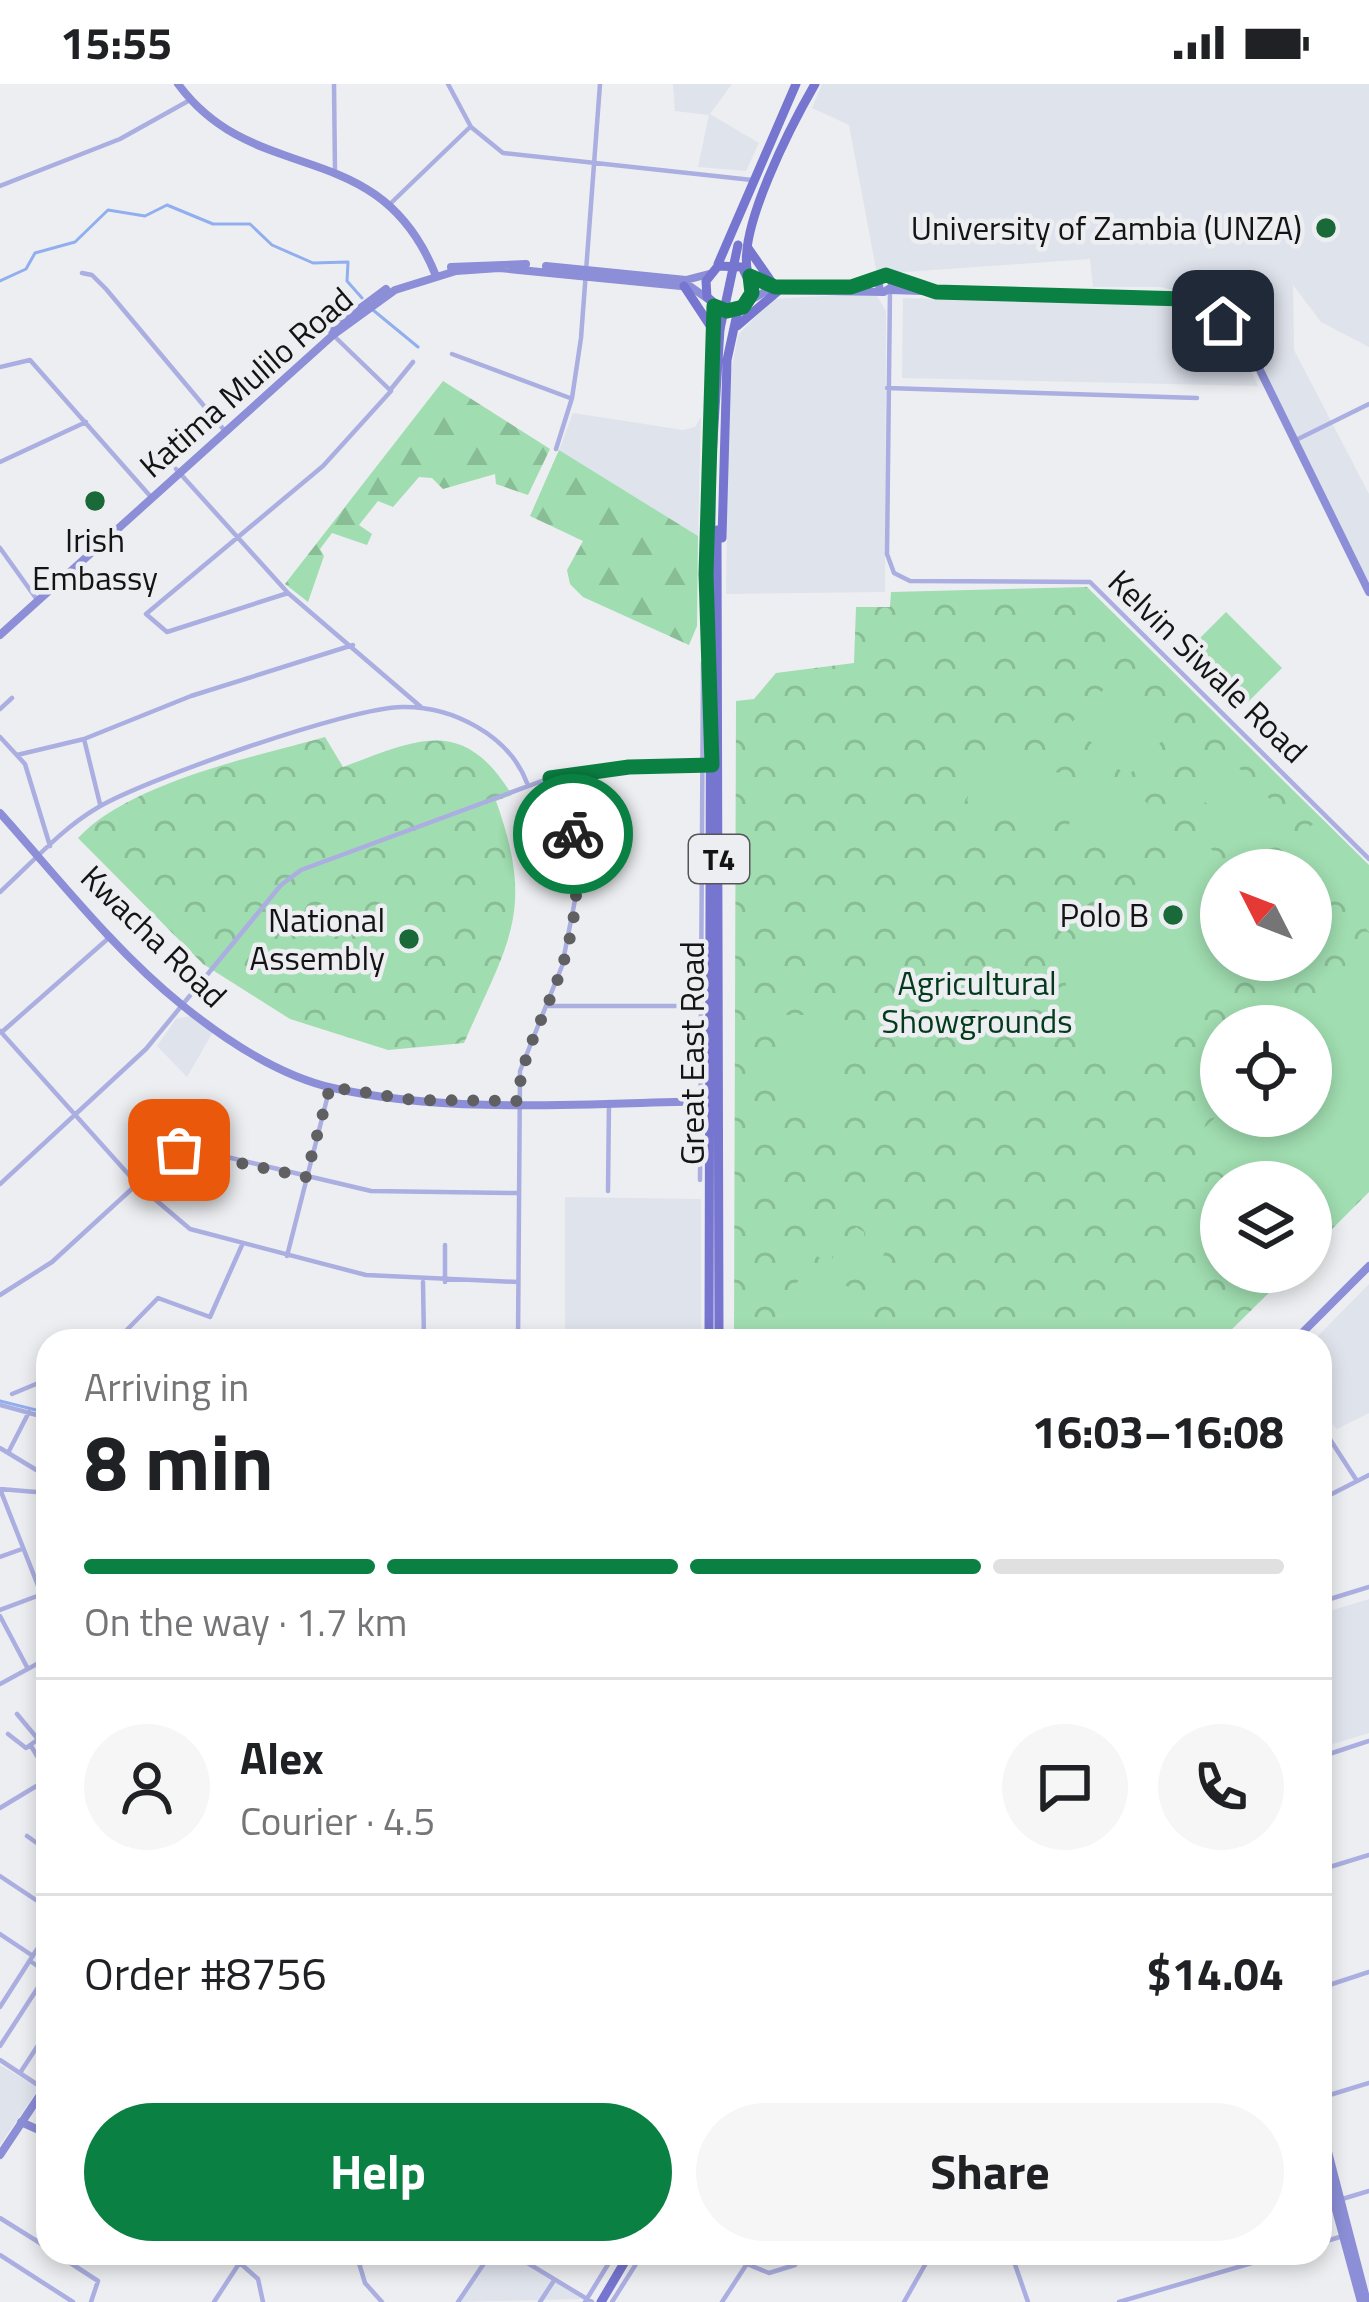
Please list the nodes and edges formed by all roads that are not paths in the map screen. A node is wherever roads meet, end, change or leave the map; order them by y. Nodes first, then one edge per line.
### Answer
1 (178, 84) edge
2 (334, 84) edge
3 (448, 84) edge
4 (600, 84) edge
5 (802, 84) edge
6 (190, 100) junction
7 (471, 127) junction
8 (593, 164) junction
9 (335, 171) junction
10 (752, 180) junction
11 (0, 186) edge
12 (391, 203) junction
13 (743, 246) junction
14 (712, 271) junction
15 (82, 273) dead end
16 (435, 273) junction
17 (583, 273) junction
18 (749, 274) junction
19 (684, 286) junction
20 (886, 288) junction
21 (776, 289) junction
22 (712, 303) junction
23 (744, 305) junction
24 (723, 331) junction
25 (331, 333) junction
26 (452, 354) dead end
27 (413, 362) dead end
28 (0, 367) edge
29 (887, 388) junction
30 (392, 389) junction
31 (572, 398) junction
32 (1197, 398) dead end
33 (1369, 404) edge
34 (86, 422) junction
35 (1286, 425) junction
36 (223, 430) junction
37 (1307, 435) junction
38 (1294, 441) junction
39 (556, 448) dead end
40 (1300, 454) junction
41 (0, 462) edge
42 (178, 471) junction
43 (149, 495) junction
44 (236, 538) junction
45 (0, 548) edge
46 (1369, 592) edge
47 (288, 593) junction
48 (36, 599) junction
49 (0, 632) edge
50 (352, 645) junction
51 (703, 663) dead end
52 (12, 698) dead end
53 (421, 708) junction
54 (0, 709) edge
55 (0, 737) edge
56 (84, 739) junction
57 (17, 755) junction
58 (707, 765) junction
59 (550, 778) junction
60 (528, 785) junction
61 (100, 806) junction
62 (0, 813) edge
63 (50, 846) junction
64 (39, 856) junction
65 (1369, 859) edge
66 (0, 892) edge
67 (111, 936) junction
68 (182, 1005) junction
69 (546, 1006) junction
70 (706, 1006) junction
71 (0, 1033) edge
72 (330, 1087) junction
73 (518, 1101) junction
74 (609, 1102) junction
75 (710, 1102) junction
76 (74, 1115) junction
77 (306, 1177) junction
78 (700, 1180) dead end
79 (0, 1184) edge
80 (138, 1185) junction
81 (608, 1191) dead end
82 (517, 1192) junction
83 (242, 1245) junction
84 (445, 1245) dead end
85 (286, 1256) junction
86 (1369, 1266) edge
87 (424, 1282) junction
88 (445, 1282) junction
89 (518, 1282) junction
90 (0, 1295) edge
91 (128, 1329) edge
92 (424, 1329) edge
93 (518, 1329) edge
94 (709, 1329) edge
95 (719, 1329) edge
96 (1306, 1329) edge
97 (36, 1384) edge
98 (12, 1394) dead end
99 (0, 1405) edge
100 (28, 1412) junction
101 (36, 1414) edge
102 (1332, 1442) edge
103 (0, 1448) edge
104 (8, 1453) junction
105 (36, 1470) edge
106 (1369, 1475) edge
107 (1357, 1481) junction
108 (0, 1489) edge
109 (1332, 1494) edge
110 (36, 1495) edge
111 (8, 1509) junction
112 (0, 1513) edge
113 (22, 1549) junction
114 (0, 1557) edge
115 (36, 1585) edge
116 (1369, 1587) edge
117 (36, 1597) edge
118 (1332, 1598) edge
119 (0, 1613) edge
120 (36, 1665) edge
121 (28, 1669) junction
122 (0, 1684) edge
123 (17, 1714) dead end
124 (8, 1734) dead end
125 (36, 1734) edge
126 (36, 1741) edge
127 (1369, 1741) edge
128 (31, 1745) junction
129 (1332, 1753) edge
130 (36, 1754) edge
131 (36, 1784) edge
132 (0, 1808) edge
133 (27, 1836) dead end
134 (36, 1842) edge
135 (1369, 1855) edge
136 (1332, 1866) edge
137 (0, 1876) edge
138 (36, 1900) edge
139 (0, 1934) edge
140 (36, 1950) edge
141 (31, 1958) junction
142 (36, 1962) edge
143 (1369, 1972) edge
144 (1332, 1984) edge
145 (36, 1990) edge
146 (0, 2007) edge
147 (0, 2046) edge
148 (36, 2048) edge
149 (0, 2060) edge
150 (20, 2073) junction
151 (36, 2081) edge
152 (1369, 2083) edge
153 (1332, 2094) edge
154 (36, 2100) edge
155 (21, 2122) junction
156 (36, 2129) edge
157 (0, 2155) edge
158 (1332, 2175) edge
159 (1332, 2184) edge
160 (1369, 2191) edge
161 (1338, 2201) junction
162 (0, 2218) edge
163 (1347, 2235) junction
164 (1332, 2239) edge
165 (36, 2241) edge
166 (0, 2255) edge
167 (73, 2265) edge
168 (239, 2265) edge
169 (242, 2265) edge
170 (360, 2265) edge
171 (482, 2265) edge
172 (531, 2265) edge
173 (615, 2265) edge
174 (635, 2265) edge
175 (746, 2265) edge
176 (750, 2265) edge
177 (795, 2265) edge
178 (925, 2265) edge
179 (1015, 2265) edge
180 (1245, 2265) edge
181 (555, 2280) junction
182 (592, 2301) edge
183 (73, 2302) edge
184 (91, 2302) edge
185 (214, 2302) edge
186 (263, 2302) edge
187 (382, 2302) edge
188 (458, 2302) edge
189 (540, 2302) edge
190 (612, 2302) edge
191 (722, 2302) edge
192 (904, 2302) edge
193 (1028, 2302) edge
194 (1119, 2302) edge
195 (1364, 2302) edge

1 - 6 main road
2 - 9 street
3 - 7 street
4 - 8 street
5 - 10 main road, Great East Road / T4
5 - 13 main road, Great East Road / T4
6 - 9 main road
6 - 11 street
7 - 8 street
7 - 12 street
8 - 10 street
8 - 17 street
9 - 12 main road
10 - 14 main road, Great East Road / T4
12 - 16 main road
13 - 18 main road, Great East Road / T4
13 - 21 main road
13 - 24 main road, Great East Road / T4, bridge
14 - 17 main road, Katima Mulilo Road
14 - 18 main road
14 - 22 main road, Great East Road
15 - 36 street
16 - 17 main road, Katima Mulilo Road
16 - 25 main road, Katima Mulilo Road
17 - 19 main road, Katima Mulilo Road
17 - 31 street
18 - 21 main road
18 - 23 main road, Great East Road
19 - 22 main road, Katima Mulilo Road
19 - 24 main road
20 - 21 main road
20 - 21 main road
20 - 29 street, Kelvin Siwale Road
20 - 35 main road
21 - 23 main road
21 - 24 main road
22 - 23 main road
22 - 24 main road, Great East Road / T4
23 - 24 main road, Great East Road / T4
24 - 58 main road, Great East Road / T4
24 - 75 main road, Great East Road / T4
25 - 30 street
25 - 36 main road, Katima Mulilo Road
26 - 31 street
27 - 30 street
28 - 34 street
29 - 32 street
29 - 65 street, Kelvin Siwale Road
30 - 44 street
31 - 39 street
33 - 37 street
34 - 41 street
34 - 43 street
35 - 37 street
35 - 38 main road
36 - 42 main road, Katima Mulilo Road
37 - 38 street
37 - 40 street
38 - 40 main road
40 - 46 main road
42 - 43 main road, Katima Mulilo Road
42 - 44 street
43 - 48 main road, Katima Mulilo Road
44 - 47 street
44 - 47 street
45 - 48 street
47 - 50 street
48 - 49 main road, Katima Mulilo Road
50 - 53 street
50 - 56 street
51 - 58 street
52 - 54 street
53 - 60 street
53 - 61 street
55 - 57 street
56 - 57 street
56 - 61 street
57 - 63 street
58 - 59 street
58 - 70 main road, Great East Road / T4
59 - 60 street
59 - 69 street
60 - 68 street
61 - 63 street
62 - 64 main road, Kwacha Road
63 - 64 street
64 - 66 street
64 - 67 main road, Kwacha Road
67 - 68 main road, Kwacha Road
67 - 71 street
68 - 72 main road, Kwacha Road
68 - 76 street
69 - 70 street
69 - 73 street
70 - 75 main road, Great East Road / T4
71 - 76 street
72 - 73 main road, Kwacha Road
72 - 77 street
73 - 74 main road, Kwacha Road
73 - 82 street
74 - 75 main road, Kwacha Road
74 - 81 street
75 - 78 street
75 - 94 main road, Great East Road / T4
75 - 95 main road, Great East Road / T4
76 - 79 street
76 - 80 street
77 - 80 street
77 - 82 street
77 - 85 street
80 - 83 street
80 - 90 street
82 - 89 street
83 - 85 street
83 - 91 street
84 - 88 street
85 - 87 street
86 - 96 main road
87 - 88 street
87 - 92 street
88 - 89 street
89 - 93 street
97 - 98 street
99 - 100 street
100 - 101 street
100 - 104 street
102 - 107 street
103 - 104 street
104 - 105 street
106 - 107 street
107 - 109 street
108 - 110 street
108 - 111 street
111 - 112 street
111 - 113 street
113 - 114 street
113 - 115 street
116 - 118 street
117 - 119 street
119 - 121 street
120 - 121 street
121 - 122 street
123 - 125 street
124 - 128 street
126 - 128 street
127 - 129 street
128 - 130 street
131 - 132 street
133 - 134 street
135 - 136 street
137 - 138 street
139 - 141 street
140 - 141 street
141 - 142 street
141 - 146 street
143 - 144 street
145 - 147 street
148 - 150 street
149 - 150 street
150 - 151 street
152 - 153 street
154 - 155 main road
155 - 156 main road
155 - 157 main road
158 - 161 main road
159 - 161 main road
160 - 161 street
161 - 163 main road
162 - 165 street
163 - 164 street
163 - 195 main road
166 - 183 street
167 - 184 street
168 - 185 street
169 - 186 street
170 - 187 street
171 - 188 street
172 - 181 street
173 - 182 main road
174 - 190 street
175 - 191 street
176 - 177 street
178 - 192 street
179 - 193 street
180 - 194 street
181 - 182 street
181 - 189 street

